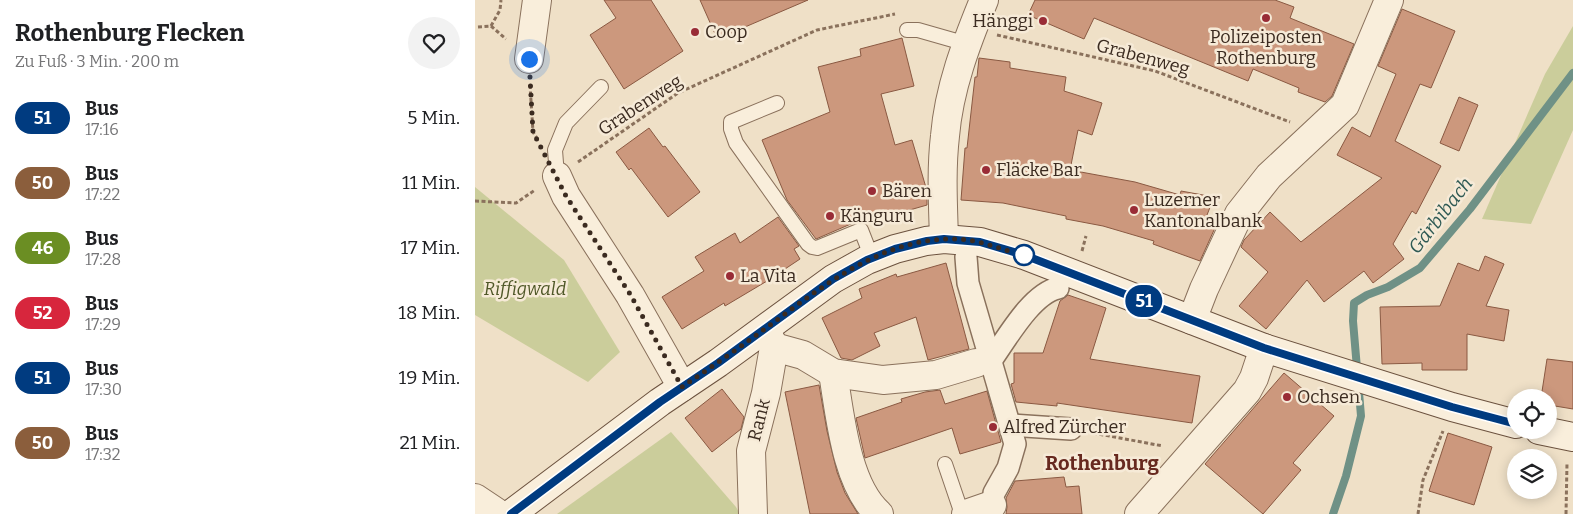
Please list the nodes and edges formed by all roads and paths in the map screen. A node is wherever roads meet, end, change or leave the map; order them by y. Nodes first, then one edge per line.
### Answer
1 (501, 0) edge
2 (537, 0) edge
3 (984, 0) edge
4 (1389, 0) edge
5 (900, 13) dead end
6 (478, 27) dead end
7 (907, 30) dead end
8 (996, 34) dead end
9 (967, 44) junction
10 (529, 59) joint
11 (601, 87) dead end
12 (777, 103) dead end
13 (1317, 132) junction
14 (566, 170) junction
15 (475, 201) edge
16 (1086, 236) dead end
17 (944, 239) junction
18 (1082, 251) dead end
19 (872, 258) junction
20 (968, 266) dead end
21 (1047, 287) dead end
22 (1192, 320) junction
23 (770, 337) junction
24 (1264, 348) junction
25 (983, 362) junction
26 (833, 373) junction
27 (682, 387) junction
28 (1448, 406) junction
29 (1507, 422) edge
30 (1010, 426) junction
31 (1071, 429) joint
32 (1557, 434) edge
33 (1573, 437) edge
34 (1171, 447) dead end
35 (945, 464) dead end
36 (1566, 468) dead end
37 (475, 498) edge
38 (993, 504) edge
39 (499, 514) edge
40 (511, 514) edge
41 (753, 514) edge
42 (879, 514) edge
43 (964, 514) edge
44 (1139, 514) edge
45 (1418, 514) edge
46 (1565, 514) edge

1 - 6 path
2 - 10 street
3 - 9 street
4 - 13 street
5 - 14 path, Grabenweg
7 - 9 lane
8 - 13 path, Grabenweg
9 - 17 street
10 - 14 path
11 - 14 lane
12 - 19 lane
13 - 22 street
14 - 15 path, Grabenweg
14 - 27 street
16 - 18 path
17 - 19 street
17 - 22 street
19 - 23 street
20 - 25 street
21 - 25 street
22 - 24 street
23 - 26 street
23 - 27 street
23 - 41 street, Rank
24 - 28 street
24 - 44 street
25 - 26 street
25 - 30 street
26 - 42 street
27 - 40 street
28 - 29 street
28 - 45 path
30 - 31 street
30 - 38 street
31 - 34 path
32 - 33 street
35 - 43 lane
36 - 46 path
37 - 39 street
38 - 43 street

